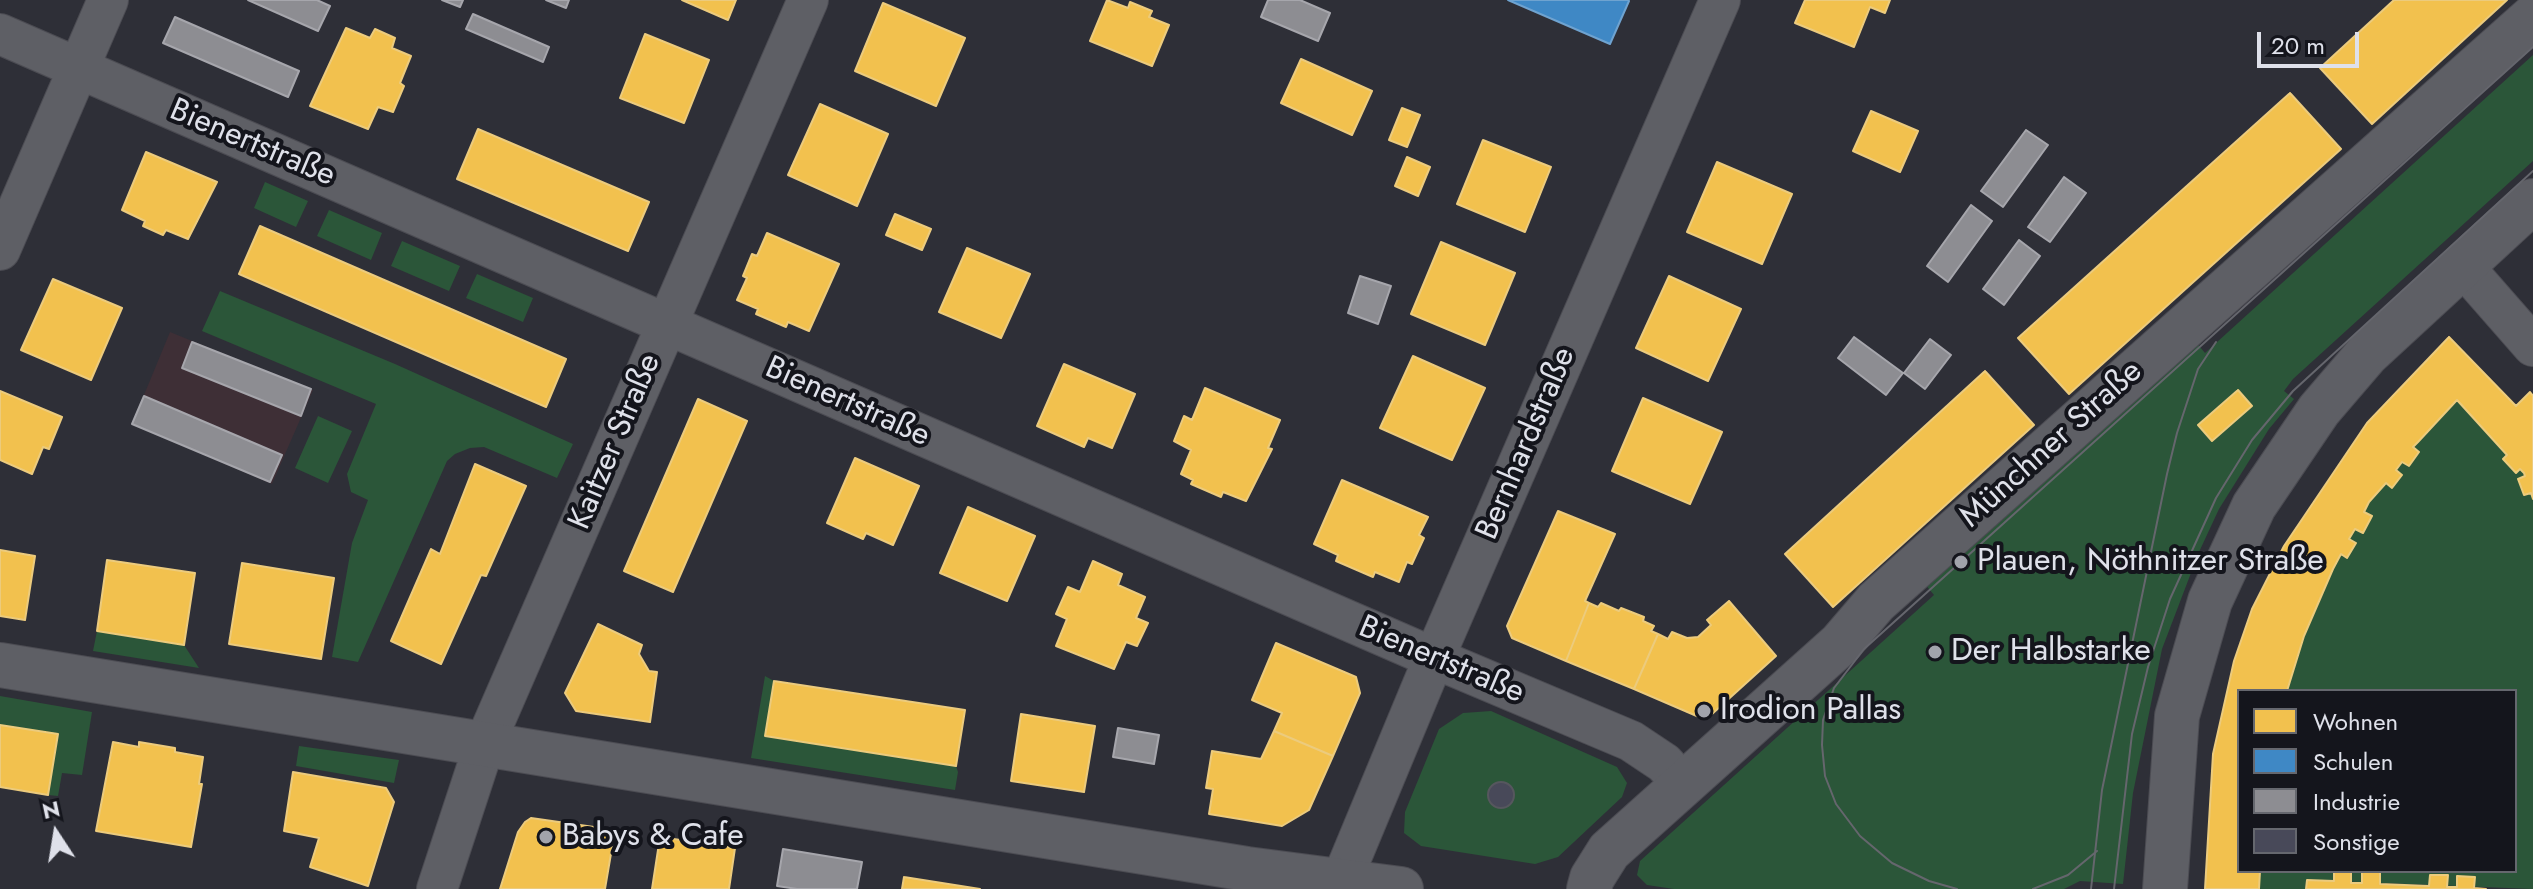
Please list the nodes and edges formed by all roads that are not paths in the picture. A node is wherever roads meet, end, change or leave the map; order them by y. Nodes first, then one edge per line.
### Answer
1 (108, 0) edge
2 (808, 0) edge
3 (1720, 0) edge
4 (2533, 17) edge
5 (0, 34) edge
6 (78, 68) junction
7 (2533, 201) edge
8 (0, 250) edge
9 (2462, 265) junction
10 (667, 325) junction
11 (2533, 346) edge
12 (1434, 658) junction
13 (0, 665) edge
14 (485, 743) junction
15 (1684, 785) junction
16 (1339, 885) edge
17 (437, 889) edge
18 (1401, 889) edge
19 (1589, 889) edge
20 (2165, 889) edge

1 - 6 street
2 - 10 street, Kaitzer Straße
3 - 12 street, Bernhardstraße
4 - 15 street, Münchner Straße
5 - 6 street, Bienertstraße
6 - 8 street
6 - 10 street, Bienertstraße
7 - 9 street
9 - 11 street
9 - 20 street
10 - 12 street, Bienertstraße
10 - 14 street, Kaitzer Straße
12 - 15 street, Bienertstraße
12 - 16 street, Bernhardstraße
13 - 14 street
14 - 16 street
14 - 17 street, Kaitzer Straße
15 - 19 street, Münchner Straße
16 - 18 street

